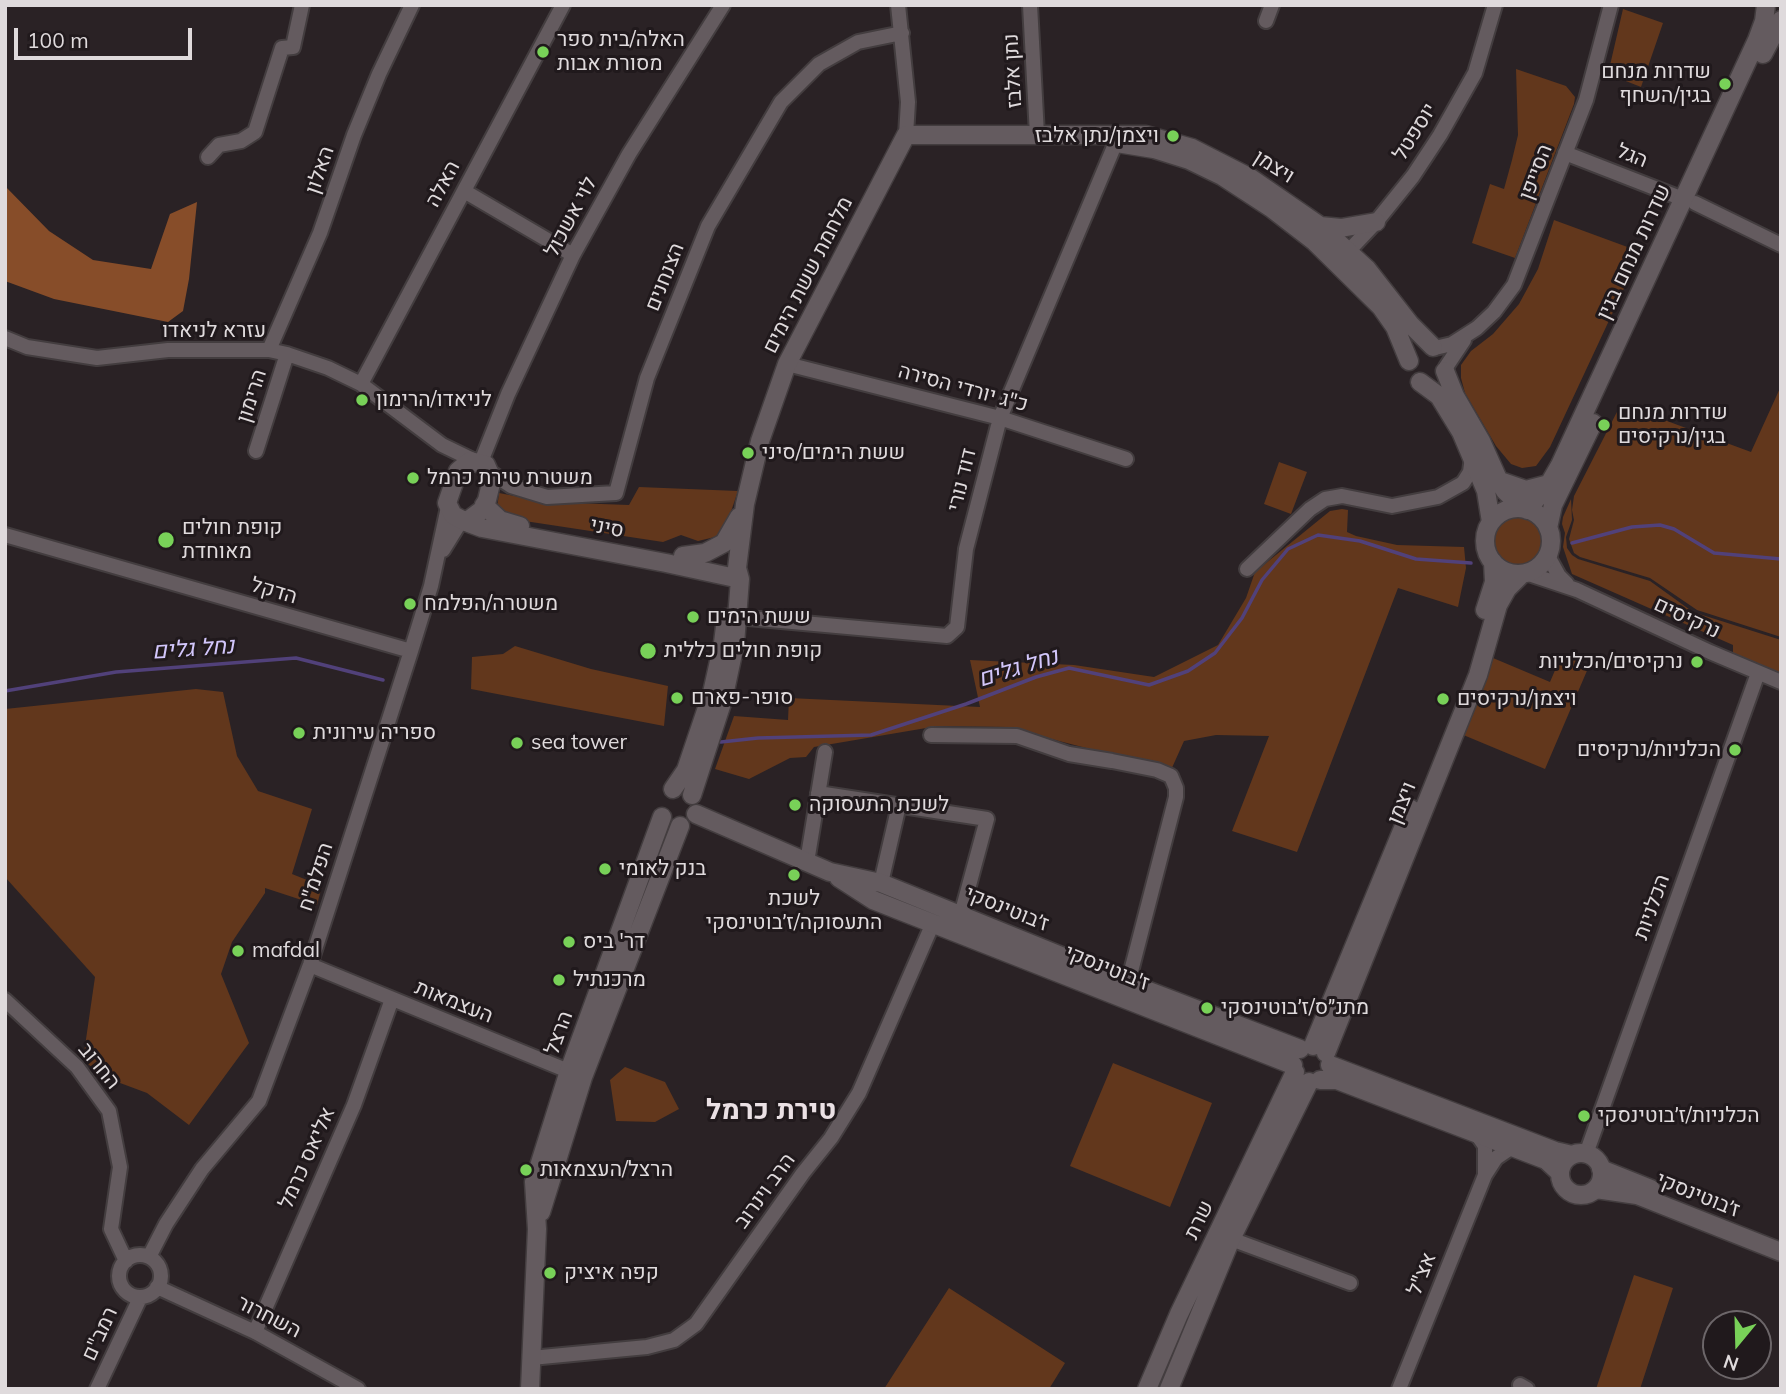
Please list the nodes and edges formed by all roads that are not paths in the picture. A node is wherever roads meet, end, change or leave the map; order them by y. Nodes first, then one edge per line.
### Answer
1 (302, 5) edge
2 (412, 5) edge
3 (563, 5) edge
4 (723, 5) edge
5 (898, 5) edge
6 (1030, 5) edge
7 (1272, 5) edge
8 (1495, 5) edge
9 (1611, 5) edge
10 (1766, 5) edge
11 (1781, 20) edge
12 (1266, 21) dead end
13 (902, 33) junction
14 (906, 135) junction
15 (1037, 135) junction
16 (1116, 142) junction
17 (1565, 153) junction
18 (208, 157) dead end
19 (464, 191) junction
20 (1689, 201) junction
21 (1376, 222) junction
22 (1320, 226) junction
23 (1781, 244) edge
24 (573, 255) junction
25 (1343, 257) junction
26 (1467, 336) junction
27 (5, 338) edge
28 (1434, 347) junction
29 (269, 350) junction
30 (287, 354) junction
31 (1409, 361) junction
32 (787, 364) junction
33 (1446, 369) junction
34 (1420, 382) junction
35 (361, 384) junction
36 (999, 418) junction
37 (442, 445) junction
38 (256, 451) dead end
39 (1472, 457) junction
40 (1126, 459) dead end
41 (482, 465) junction
42 (458, 471) junction
43 (1549, 484) junction
44 (1493, 486) junction
45 (1458, 487) junction
46 (484, 505) junction
47 (745, 505) junction
48 (448, 507) junction
49 (1525, 510) junction
50 (463, 522) junction
51 (1491, 522) junction
52 (1548, 528) junction
53 (5, 535) edge
54 (683, 556) junction
55 (1548, 556) junction
56 (437, 560) junction
57 (1493, 562) junction
58 (1247, 569) dead end
59 (1524, 573) junction
60 (735, 575) junction
61 (1577, 590) junction
62 (737, 617) junction
63 (411, 651) junction
64 (1758, 673) junction
65 (1781, 681) edge
66 (931, 734) dead end
67 (825, 752) dead end
68 (673, 789) junction
69 (818, 793) junction
70 (692, 794) junction
71 (899, 805) junction
72 (696, 814) junction
73 (662, 817) junction
74 (680, 826) junction
75 (807, 862) junction
76 (830, 872) junction
77 (881, 883) junction
78 (961, 915) junction
79 (933, 923) junction
80 (310, 965) junction
81 (1128, 983) junction
82 (392, 999) junction
83 (5, 1000) edge
84 (1311, 1064) junction
85 (576, 1074) junction
86 (1476, 1133) junction
87 (1512, 1147) junction
88 (1579, 1155) junction
89 (1601, 1169) junction
90 (1560, 1173) junction
91 (1485, 1175) junction
92 (1596, 1189) junction
93 (1231, 1239) junction
94 (1781, 1241) edge
95 (1781, 1252) edge
96 (149, 1257) junction
97 (126, 1261) junction
98 (1350, 1283) dead end
99 (157, 1287) junction
100 (140, 1298) junction
101 (255, 1332) junction
102 (531, 1358) junction
103 (97, 1389) edge
104 (358, 1389) edge
105 (530, 1389) edge
106 (1147, 1389) edge
107 (1169, 1389) edge
108 (1399, 1389) edge

1 - 18 street
2 - 29 street, האלון
3 - 19 street, האלה
4 - 24 street, לוי אשכול
5 - 13 street, מלחמת ששת הימים
6 - 15 street, נתן אלבז
7 - 12 street
8 - 21 street, יוספטל
9 - 17 street, הסייפן
10 - 20 street, שדרות מנחם בגין
11 - 20 street, שדרות מנחם בגין
13 - 14 street, מלחמת ששת הימים
13 - 41 street, הצנחנים
14 - 15 street, ויצמן
14 - 32 street, מלחמת ששת הימים
15 - 16 street, ויצמן
15 - 22 street, ויצמן
16 - 25 street, ויצמן
16 - 36 street, דוד נורי
17 - 20 street, הגל
17 - 26 street, הסייפן
19 - 24 street
19 - 35 street, האלה
20 - 23 street, הגל
20 - 43 street, שדרות מנחם בגין
20 - 52 street, שדרות מנחם בגין
21 - 22 street
21 - 25 street, יוספטל
22 - 25 street, ויצמן
24 - 41 street, לוי אשכול
25 - 28 street, ויצמן
25 - 31 street, ויצמן
26 - 28 street, הסייפן
26 - 33 street, הסייפן
27 - 29 street, עזרא לניאדו
28 - 31 street
28 - 33 street
29 - 30 street, עזרא לניאדו
30 - 35 street, עזרא לניאדו
30 - 38 street, הרימון
31 - 34 street
32 - 36 street, כ"ג יורדי הסירה
32 - 47 street, מלחמת ששת הימים
33 - 34 street
33 - 44 street
34 - 39 street
35 - 37 street, עזרא לניאדו
36 - 40 street, כ"ג יורדי הסירה
36 - 62 street, דוד נורי
37 - 41 street, עזרא לניאדו
37 - 42 street, עזרא לניאדו
39 - 44 street
39 - 45 street
41 - 42 street
41 - 46 street
42 - 48 street
43 - 44 street
43 - 49 street, שדרות מנחם בגין
44 - 45 street
44 - 49 street
44 - 51 street
45 - 58 street
46 - 50 street
46 - 54 street, סיני
47 - 54 street
47 - 60 street, מלחמת ששת הימים
48 - 50 street
48 - 56 street, הפלמ"ח
49 - 51 street
49 - 52 street
50 - 56 street, הפלמ"ח
50 - 60 street, סיני
51 - 57 street
52 - 55 street
53 - 63 street, הדקל
54 - 60 street, סיני
55 - 59 street
55 - 61 street, נרקיסים
56 - 63 street, הפלמ"ח
57 - 59 street
57 - 84 street, ויצמן
59 - 61 street, נרקיסים
59 - 84 street, ויצמן
60 - 62 street, מלחמת ששת הימים
60 - 68 street, מלחמת ששת הימים
61 - 64 street, נרקיסים
62 - 70 street, מלחמת ששת הימים
63 - 80 street, הפלמ"ח
64 - 65 street, נרקיסים
64 - 88 street, הכלניות
66 - 81 street
67 - 69 street
68 - 70 street
68 - 73 street
69 - 71 street
69 - 75 street
70 - 72 street
71 - 77 street
71 - 78 street
72 - 74 street
72 - 75 street, ז׳בוטינסקי
73 - 74 street
73 - 85 street, הרצל
74 - 85 street, הרצל
75 - 76 street, ז׳בוטינסקי
76 - 77 street, ז׳בוטינסקי
76 - 79 street, ז'בוטינסקי
77 - 78 street, ז׳בוטינסקי
78 - 81 street, ז׳בוטינסקי
79 - 84 street, ז'בוטינסקי
79 - 102 street, הרב וינרוב
80 - 82 street, העצמאות
80 - 96 street, הפלמ"ח
81 - 84 street, ז׳בוטינסקי
82 - 85 street, העצמאות
82 - 101 street, אליאס כרמל
83 - 97 street, החרוב
84 - 86 street, ז׳בוטינסקי
84 - 88 street, ז׳בוטינסקי
84 - 93 street, שרת
84 - 106 street, שרת
85 - 102 street, הרצל
86 - 87 street, ז׳בוטינסקי
86 - 91 street, אצ"ל
87 - 90 street, ז׳בוטינסקי
87 - 91 street, אצ"ל
88 - 89 street
88 - 90 street
89 - 92 street
89 - 94 street, ז׳בוטינסקי
90 - 92 street
91 - 108 street, אצ"ל
92 - 95 street, ז׳בוטינסקי
93 - 98 street
93 - 107 street, שרת
96 - 97 street
96 - 99 street
97 - 100 street
99 - 100 street
99 - 101 street, השחרור
100 - 103 street, רמב"ם
101 - 104 street, השחרור
102 - 105 street, הרצל

